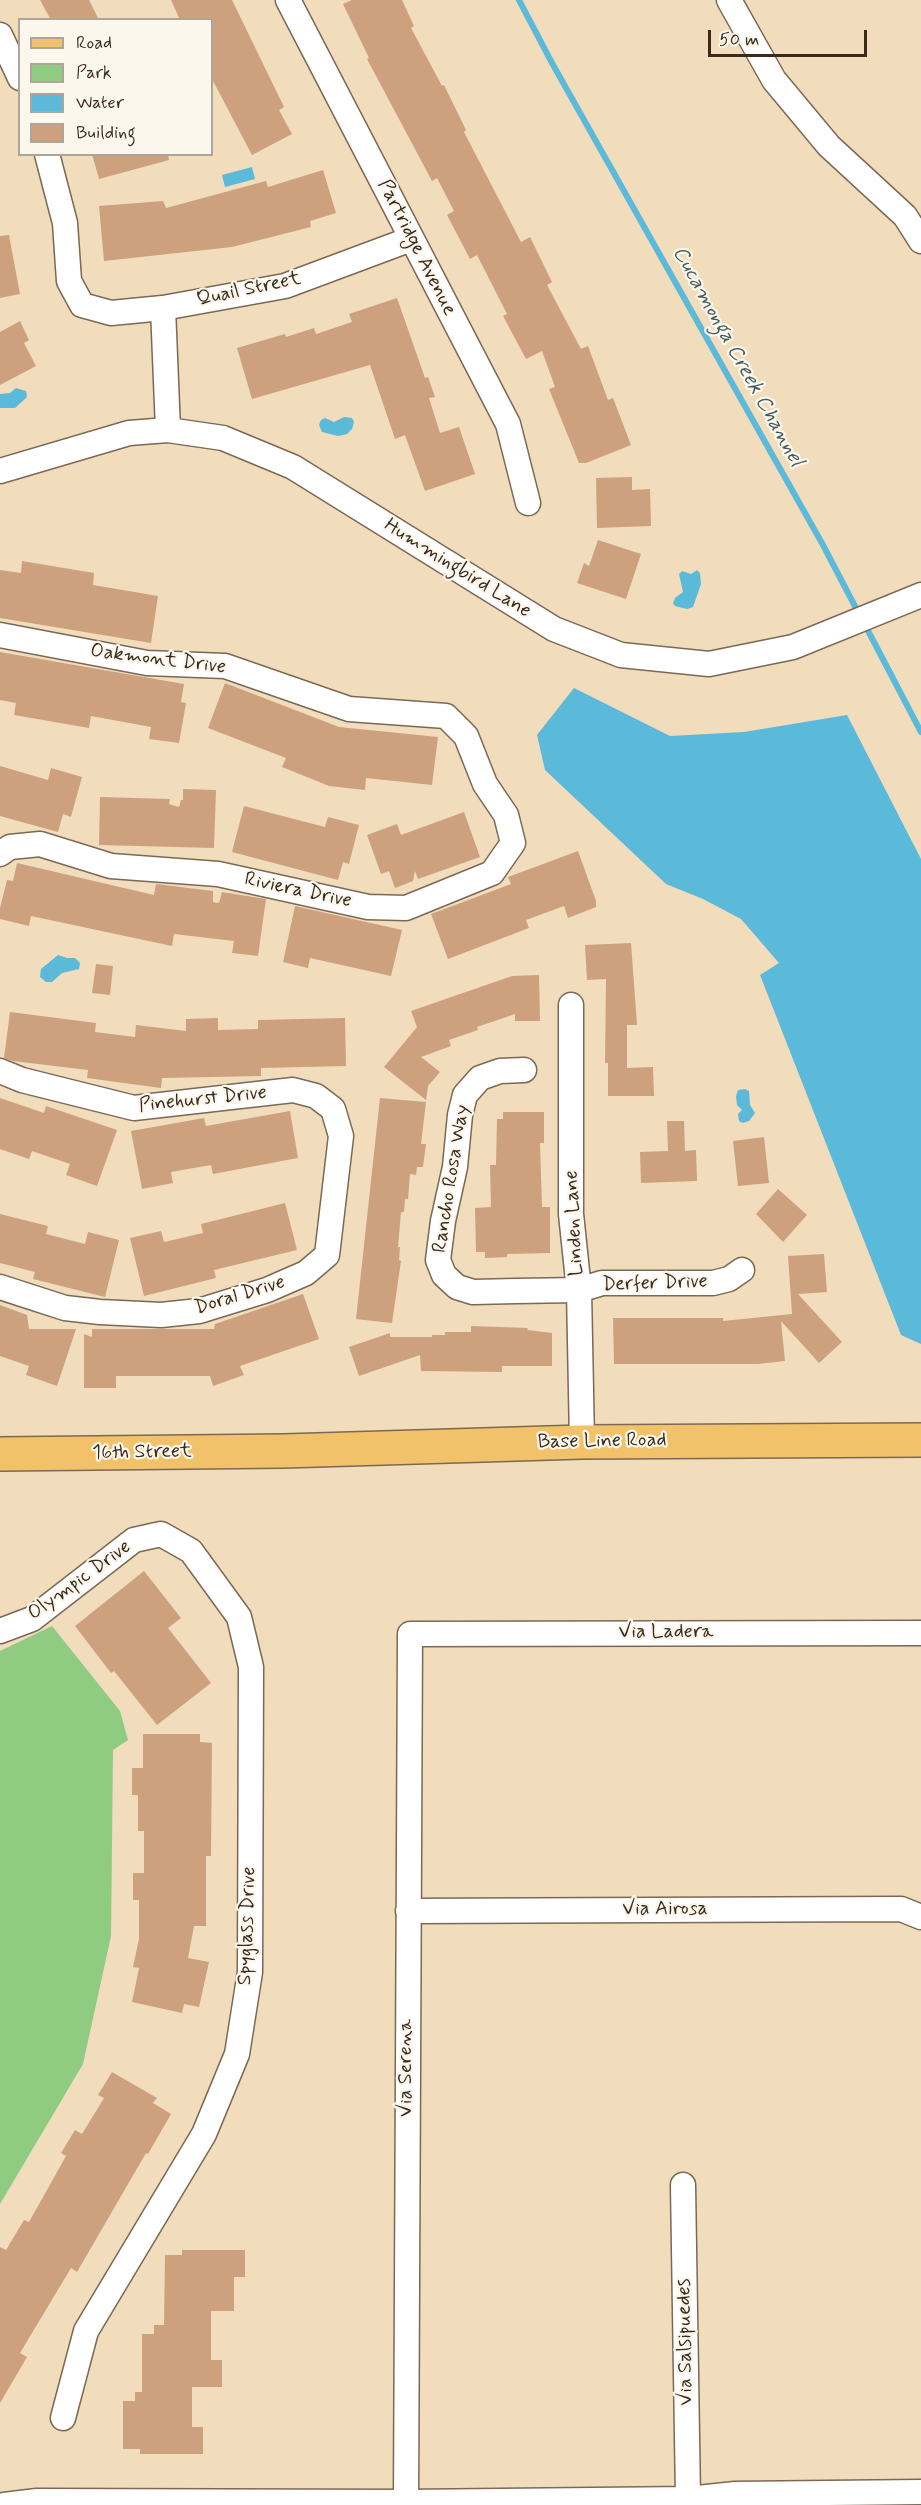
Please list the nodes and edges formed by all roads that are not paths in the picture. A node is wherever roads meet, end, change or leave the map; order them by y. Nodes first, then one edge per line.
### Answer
1 (288, 0) edge
2 (729, 0) edge
3 (0, 35) edge
4 (18, 74) edge
5 (48, 156) edge
6 (411, 239) junction
7 (921, 241) edge
8 (163, 308) junction
9 (168, 430) junction
10 (0, 471) edge
11 (528, 503) dead end
12 (921, 595) edge
13 (0, 635) edge
14 (485, 784) joint
15 (0, 854) edge
16 (572, 1005) dead end
17 (524, 1070) dead end
18 (0, 1071) edge
19 (333, 1109) joint
20 (742, 1270) dead end
21 (0, 1287) edge
22 (457, 1287) joint
23 (579, 1290) junction
24 (921, 1440) edge
25 (582, 1442) junction
26 (284, 1451) joint
27 (0, 1454) edge
28 (161, 1534) joint
29 (0, 1631) edge
30 (921, 1633) edge
31 (410, 1634) joint
32 (408, 1911) junction
33 (921, 1917) edge
34 (684, 2186) dead end
35 (63, 2418) dead end
36 (921, 2492) edge
37 (688, 2499) junction
38 (736, 2499) edge
39 (406, 2502) junction
40 (96, 2503) edge
41 (4, 2505) edge

1 - 6 street, Partridge Avenue
2 - 7 street
3 - 4 street
5 - 8 street, Quail Street
6 - 8 street, Quail Street
6 - 11 street, Partridge Avenue
8 - 9 street
9 - 10 street, Hummingbird Lane
9 - 12 street, Hummingbird Lane
13 - 14 street, Oakmont Drive
14 - 15 street, Riviera Drive
16 - 23 street, Linden Lane
17 - 22 street, Rancho Rosa Way
18 - 19 street, Pinehurst Drive
19 - 21 street, Doral Drive
20 - 23 street, Derfer Drive
22 - 23 street, Derfer Drive
23 - 25 street, Linden Lane
24 - 25 main road, Base Line Road
25 - 26 main road, Base Line Road
26 - 27 main road, 16th Street
28 - 29 street, Olympic Drive
28 - 35 street, Spyglass Drive
30 - 31 street, Via Ladera
31 - 32 street, Via Serena
32 - 33 street, Via Airosa
32 - 39 street, Via Serena
34 - 37 street, Via Salsipuedes
36 - 38 street
37 - 38 street
37 - 39 street
39 - 40 street
40 - 41 street

